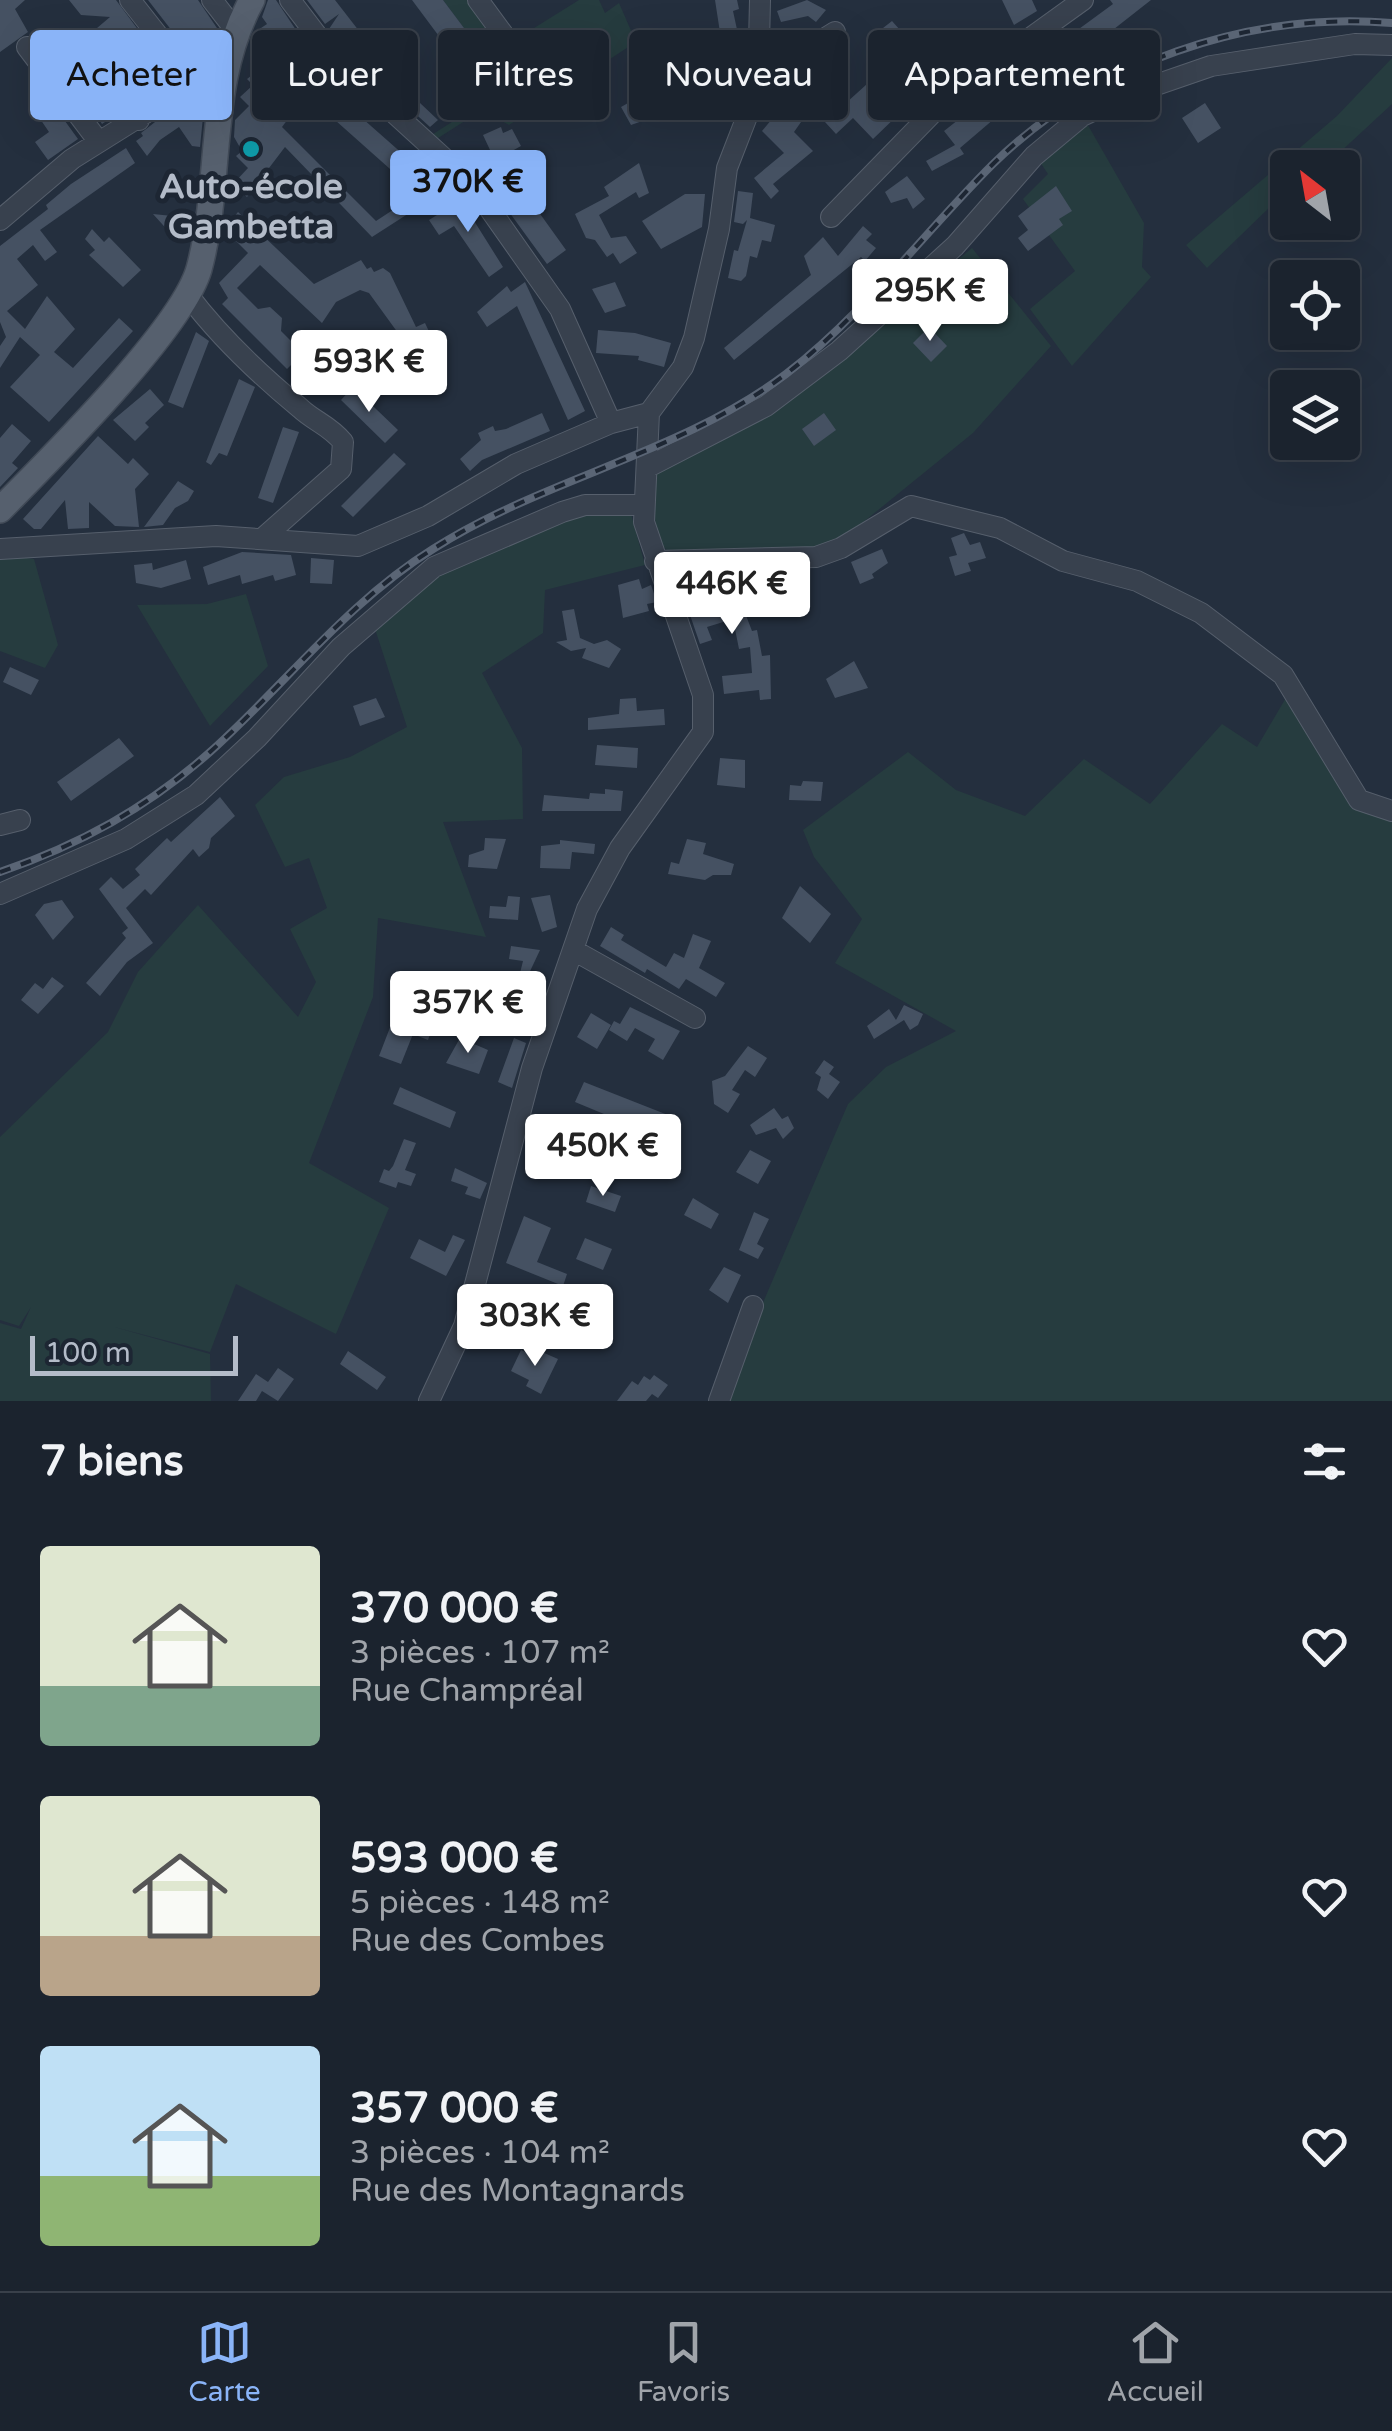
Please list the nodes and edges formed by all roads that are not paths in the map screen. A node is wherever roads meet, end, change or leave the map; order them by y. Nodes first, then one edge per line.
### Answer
1 (130, 0) edge
2 (212, 0) edge
3 (252, 0) edge
4 (290, 0) edge
5 (478, 0) edge
6 (760, 0) edge
7 (1083, 0) edge
8 (154, 30) edge
9 (236, 30) junction
10 (499, 30) edge
11 (759, 30) edge
12 (232, 43) edge
13 (1392, 45) edge
14 (27, 47) dead end
15 (139, 120) edge
16 (220, 120) edge
17 (746, 120) edge
18 (100, 142) junction
19 (831, 217) dead end
20 (0, 220) edge
21 (188, 295) junction
22 (649, 413) junction
23 (611, 422) junction
24 (650, 466) junction
25 (642, 505) junction
26 (0, 510) edge
27 (264, 538) junction
28 (0, 548) edge
29 (655, 561) junction
30 (1392, 811) edge
31 (0, 894) edge
32 (575, 950) junction
33 (695, 1018) dead end
34 (753, 1306) dead end
35 (429, 1401) edge
36 (719, 1401) edge

1 - 8 street
2 - 9 street
3 - 9 main road
4 - 23 street
5 - 10 street
6 - 11 street
7 - 19 street
9 - 12 main road
13 - 24 street
14 - 18 street
15 - 18 street
16 - 21 main road
17 - 22 street
18 - 20 street
21 - 26 main road
21 - 27 street
22 - 23 street
22 - 24 street
23 - 27 street
24 - 25 street
25 - 29 street
25 - 31 street
27 - 28 street
29 - 30 street
29 - 32 street
32 - 33 street
32 - 35 street
34 - 36 street

